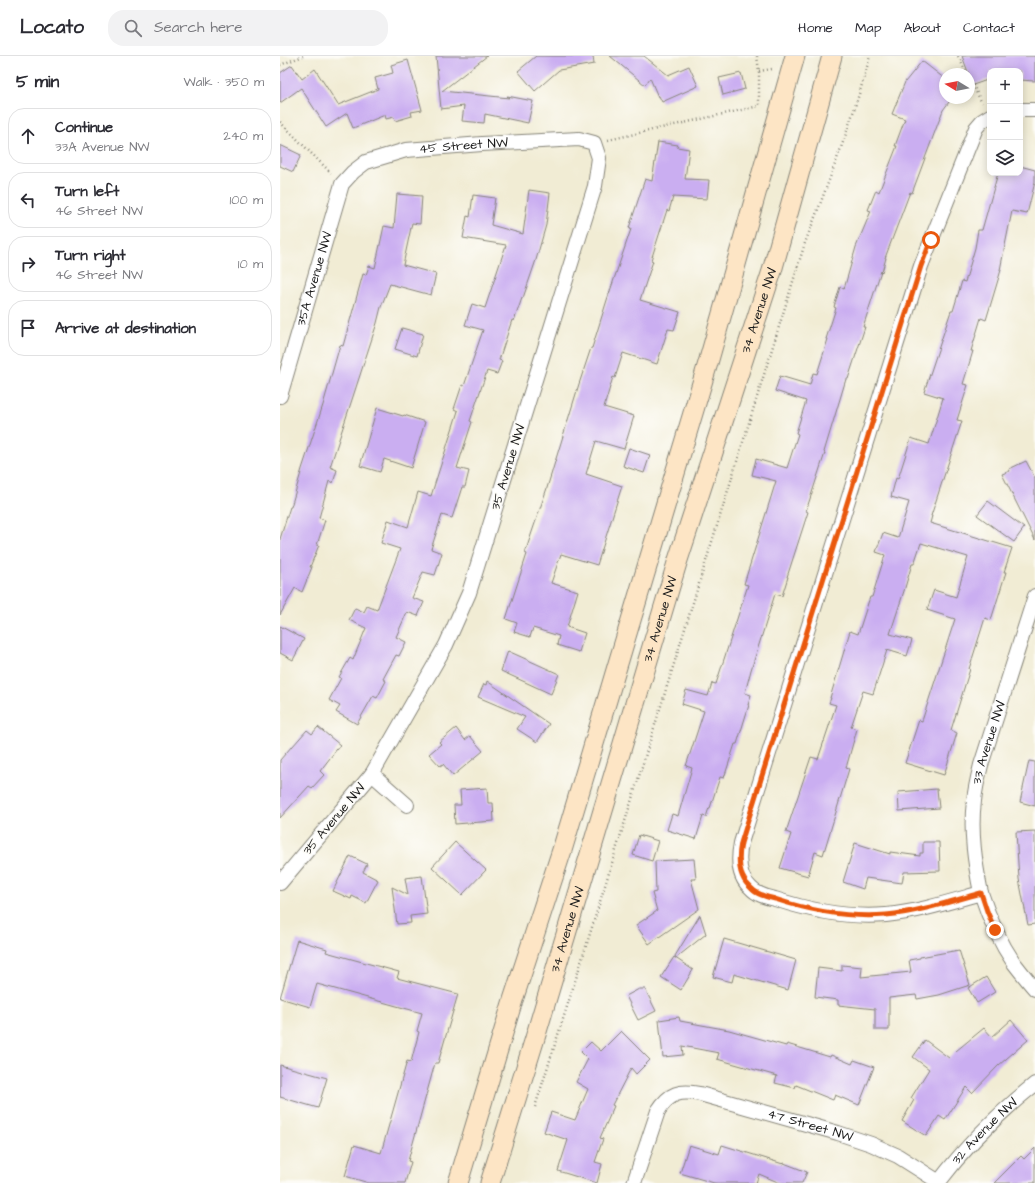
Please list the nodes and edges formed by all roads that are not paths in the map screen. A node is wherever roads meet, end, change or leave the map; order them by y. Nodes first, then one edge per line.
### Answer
1 (795, 56) edge
2 (832, 56) edge
3 (1023, 110) edge
4 (1035, 110) edge
5 (987, 117) edge
6 (594, 143) joint
7 (342, 184) joint
8 (280, 396) edge
9 (1035, 596) edge
10 (372, 774) junction
11 (406, 805) dead end
12 (280, 883) edge
13 (981, 893) junction
14 (1035, 990) edge
15 (1035, 1084) edge
16 (939, 1182) edge
17 (458, 1183) edge
18 (490, 1183) edge
19 (634, 1183) edge

1 - 17 main road, 34 Avenue NW
2 - 18 main road, 34 Avenue NW
3 - 4 street
5 - 13 street
6 - 7 street, 45 Street NW
6 - 10 street, 35 Avenue NW
7 - 8 street, 35A Avenue NW
9 - 13 street, 33 Avenue NW
10 - 11 street, 35 Avenue NW
10 - 12 street, 35 Avenue NW
13 - 14 street, 33 Avenue NW
15 - 16 street, 32 Avenue NW
16 - 19 street, 47 Street NW

